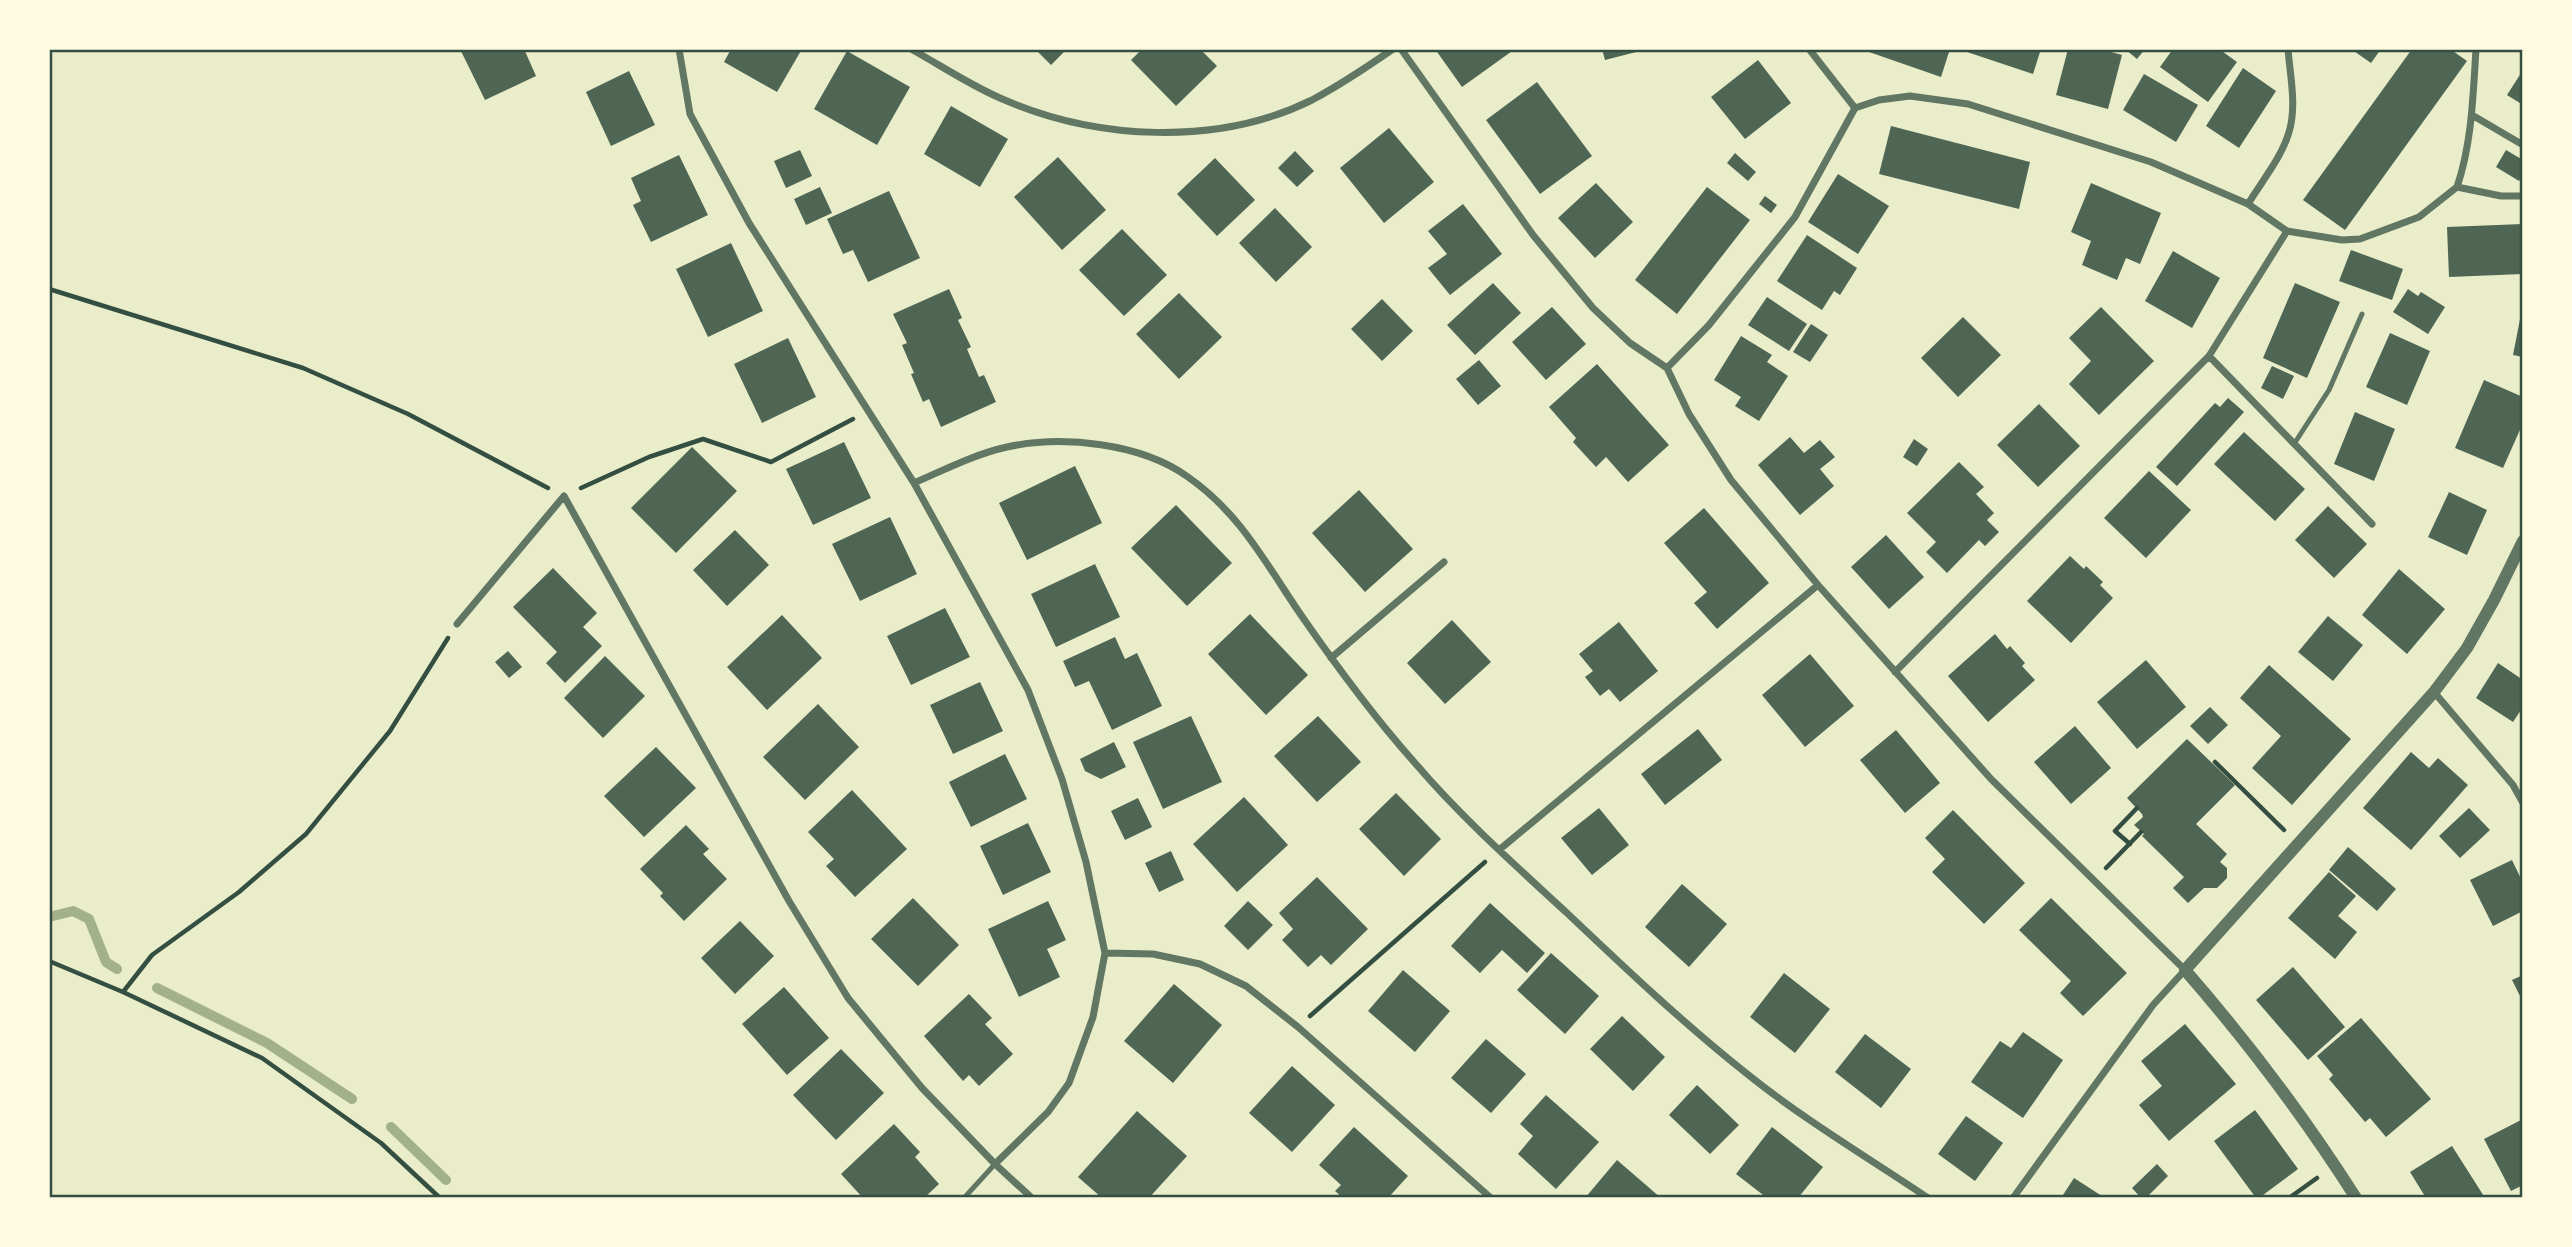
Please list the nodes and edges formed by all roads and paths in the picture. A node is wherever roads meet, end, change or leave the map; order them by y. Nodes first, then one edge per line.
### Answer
1 (679, 49) edge
2 (911, 49) edge
3 (1394, 49) edge
4 (1401, 49) edge
5 (1809, 49) edge
6 (2288, 49) edge
7 (2476, 49) edge
8 (1855, 108) junction
9 (2472, 115) junction
10 (2523, 145) edge
11 (2457, 187) junction
12 (2523, 196) edge
13 (2248, 204) junction
14 (2287, 231) junction
15 (49, 289) edge
16 (2362, 314) dead end
17 (2209, 356) junction
18 (1667, 368) junction
19 (869, 411) junction
20 (2294, 444) junction
21 (914, 483) junction
22 (564, 496) junction
23 (2372, 524) dead end
24 (2523, 541) edge
25 (1444, 562) dead end
26 (1818, 585) junction
27 (457, 624) joint
28 (1331, 658) junction
29 (1895, 672) junction
30 (2434, 692) junction
31 (2215, 762) dead end
32 (2523, 803) edge
33 (2137, 808) dead end
34 (2278, 824) dead end
35 (2141, 832) dead end
36 (2130, 844) junction
37 (1499, 850) junction
38 (2094, 881) junction
39 (1105, 953) junction
40 (49, 961) edge
41 (2185, 970) junction
42 (123, 992) junction
43 (1298, 1027) junction
44 (995, 1164) junction
45 (2335, 1165) junction
46 (440, 1198) edge
47 (964, 1198) edge
48 (1032, 1198) edge
49 (1492, 1198) edge
50 (1928, 1198) edge
51 (2014, 1198) edge
52 (2289, 1198) edge
53 (2356, 1198) edge

1 - 19 street
2 - 3 street
4 - 18 street
5 - 8 street
6 - 13 street
7 - 9 street
8 - 13 street
8 - 18 street
9 - 10 street
9 - 11 street
11 - 12 street
11 - 14 street
13 - 14 street
14 - 17 street
15 - 22 path
16 - 20 lane
17 - 20 street
17 - 29 street
18 - 26 street
19 - 21 street
19 - 22 path
20 - 23 street
21 - 28 street
21 - 39 street
22 - 27 street
22 - 44 street
24 - 30 street
25 - 28 street
26 - 29 street
26 - 37 street
27 - 42 path
28 - 37 street
29 - 38 street
30 - 32 street
30 - 41 street
31 - 34 path
33 - 36 path
35 - 36 path
36 - 38 path
37 - 43 path
37 - 50 street
38 - 41 street
39 - 43 street
39 - 44 street
40 - 42 path
41 - 45 street
41 - 51 street
42 - 46 path
43 - 49 street
44 - 47 lane
44 - 48 street
45 - 52 path
45 - 53 street

